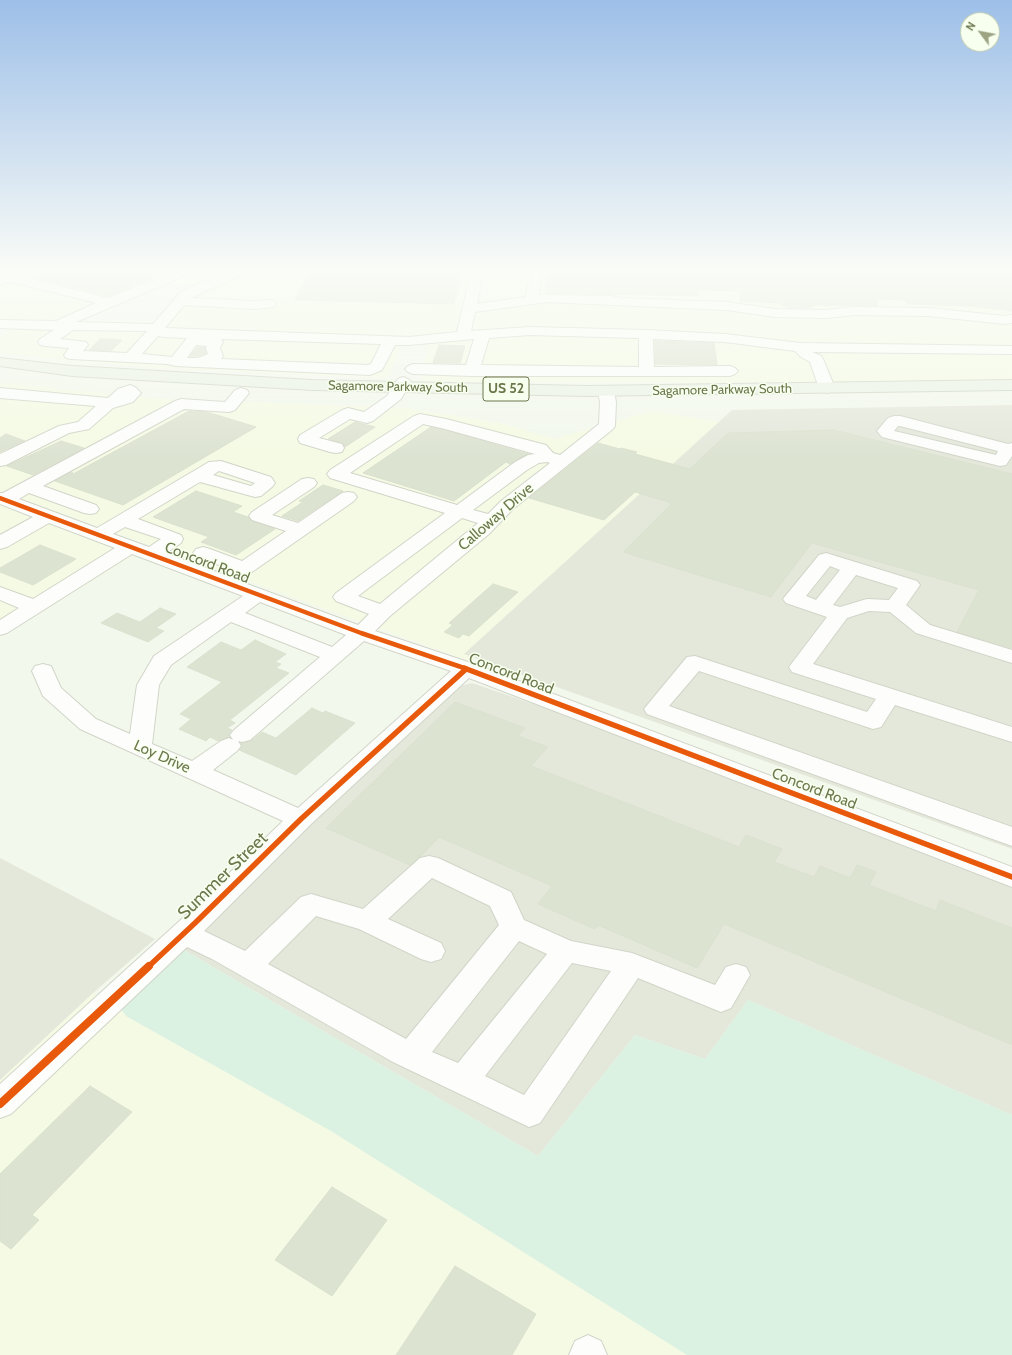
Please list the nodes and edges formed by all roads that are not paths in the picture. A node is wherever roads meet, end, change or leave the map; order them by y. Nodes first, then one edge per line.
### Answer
1 (62, 331) edge
2 (153, 331) edge
3 (160, 331) edge
4 (464, 331) edge
5 (527, 331) edge
6 (539, 331) edge
7 (752, 332) dead end
8 (646, 334) junction
9 (483, 335) junction
10 (463, 336) junction
11 (1012, 336) edge
12 (962, 341) dead end
13 (860, 343) junction
14 (388, 345) junction
15 (289, 346) junction
16 (226, 349) junction
17 (803, 350) junction
18 (1012, 350) edge
19 (410, 353) junction
20 (131, 358) junction
21 (172, 361) junction
22 (378, 365) junction
23 (270, 366) junction
24 (472, 371) junction
25 (730, 371) dead end
26 (2, 372) edge
27 (647, 372) junction
28 (1012, 385) edge
29 (827, 388) junction
30 (399, 389) junction
31 (809, 389) junction
32 (0, 393) edge
33 (241, 393) junction
34 (123, 395) junction
35 (607, 397) junction
36 (1012, 397) edge
37 (336, 448) dead end
38 (1010, 448) edge
39 (555, 459) junction
40 (0, 461) edge
41 (199, 476) dead end
42 (308, 483) dead end
43 (28, 487) junction
44 (348, 497) dead end
45 (5, 504) edge
46 (459, 512) junction
47 (47, 516) junction
48 (124, 520) junction
49 (491, 521) junction
50 (67, 523) junction
51 (300, 530) junction
52 (98, 535) junction
53 (0, 543) edge
54 (129, 547) junction
55 (203, 552) dead end
56 (152, 555) junction
57 (852, 567) junction
58 (245, 568) junction
59 (224, 582) junction
60 (0, 593) edge
61 (257, 595) junction
62 (896, 606) junction
63 (33, 608) junction
64 (830, 611) junction
65 (383, 612) junction
66 (229, 614) junction
67 (0, 629) edge
68 (361, 633) junction
69 (334, 656) junction
70 (1012, 657) edge
71 (466, 669) junction
72 (43, 671) dead end
73 (889, 695) junction
74 (1012, 736) edge
75 (140, 747) junction
76 (194, 772) junction
77 (301, 819) junction
78 (1012, 837) edge
79 (1012, 876) edge
80 (368, 921) junction
81 (514, 927) junction
82 (184, 934) junction
83 (431, 951) dead end
84 (566, 951) junction
85 (632, 964) junction
86 (248, 966) junction
87 (736, 975) dead end
88 (411, 1056) junction
89 (463, 1080) junction
90 (0, 1104) edge

1 - 20 street
2 - 20 street
3 - 16 street
4 - 10 street
5 - 9 street
6 - 8 street
7 - 13 street
8 - 17 street
8 - 27 street
9 - 10 street
9 - 24 street
10 - 19 street
11 - 12 street
13 - 17 street
13 - 18 street
14 - 15 street
14 - 15 street
14 - 19 street
14 - 22 street
15 - 16 street
15 - 22 street
15 - 23 street
16 - 21 street
16 - 21 street
16 - 23 street
17 - 29 street
17 - 31 street
19 - 24 street
19 - 30 street
20 - 21 street
22 - 23 street
24 - 27 street
25 - 27 street
26 - 30 main road, Sagamore Parkway South / US 52
26 - 34 main road, Sagamore Parkway South / US 52
28 - 29 main road, Sagamore Parkway South / US 52
29 - 31 main road, Sagamore Parkway South / US 52
30 - 33 main road, Sagamore Parkway South / US 52
30 - 35 main road, Sagamore Parkway South / US 52
30 - 37 street
31 - 35 main road, Sagamore Parkway South / US 52
32 - 34 street
33 - 34 main road, Sagamore Parkway South / US 52
33 - 43 street
34 - 40 street
35 - 36 main road, Sagamore Parkway South / US 52
35 - 39 street, Calloway Drive
38 - 38 street
39 - 46 street
39 - 46 street
39 - 49 street, Calloway Drive
41 - 48 street
42 - 51 street
43 - 45 street
43 - 50 street
44 - 51 street
45 - 47 street, Concord Road
46 - 49 street
46 - 65 street
47 - 50 street, Concord Road
47 - 53 street
48 - 52 street
48 - 56 street
49 - 65 street, Calloway Drive
50 - 52 street, Concord Road
51 - 58 street
52 - 54 street, Concord Road
54 - 56 street, Concord Road
54 - 63 street
55 - 58 street
56 - 59 street, Concord Road
57 - 62 street
57 - 64 street
57 - 64 street
58 - 59 street
59 - 61 street, Concord Road
60 - 63 street
61 - 66 street
61 - 68 street, Concord Road
62 - 64 street
62 - 70 street
63 - 67 street
64 - 73 street
65 - 68 street, Calloway Drive
66 - 69 street
66 - 75 street
68 - 69 street, Calloway Drive
68 - 71 street, Concord Road
69 - 76 street, Calloway Drive
71 - 77 street, Summer Street
71 - 79 street, Concord Road
72 - 75 street, Loy Drive
73 - 74 street
73 - 78 street
75 - 76 street, Loy Drive
76 - 77 street, Loy Drive
77 - 82 street, Summer Street
80 - 81 street
80 - 83 street
80 - 86 street
81 - 84 street
81 - 88 street
82 - 86 street
82 - 90 street, Summer Street
84 - 85 street
84 - 89 street
85 - 87 street
85 - 89 street
86 - 88 street
88 - 89 street

